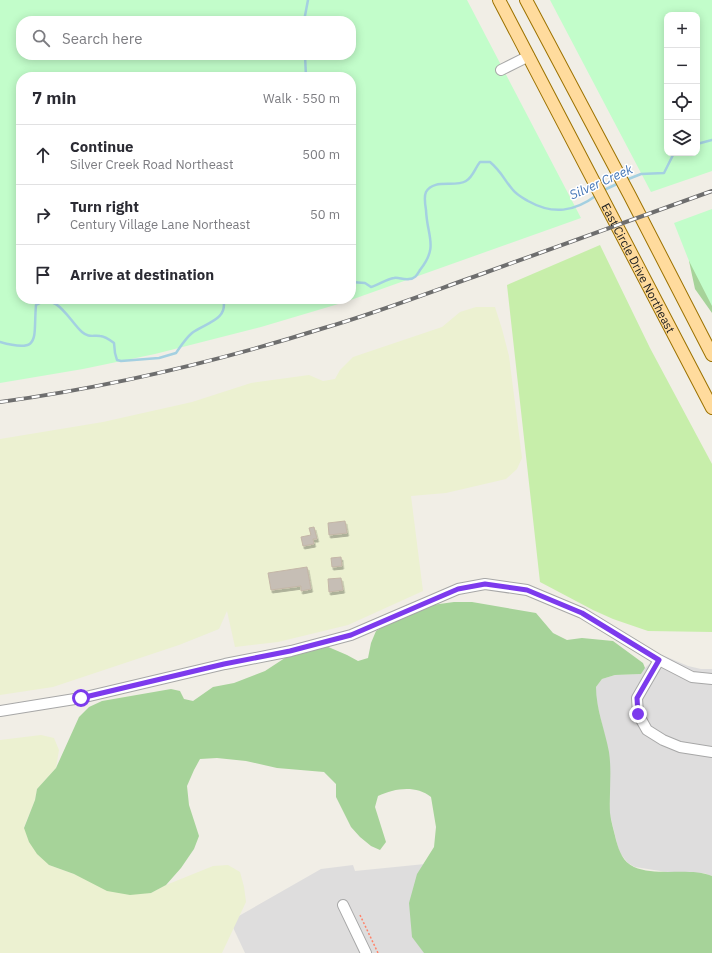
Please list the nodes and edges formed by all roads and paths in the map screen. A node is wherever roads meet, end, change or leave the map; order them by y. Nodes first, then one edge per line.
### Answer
1 (500, 0) edge
2 (526, 0) edge
3 (529, 56) junction
4 (501, 70) dead end
5 (712, 355) edge
6 (712, 408) edge
7 (659, 660) junction
8 (712, 679) edge
9 (0, 711) edge
10 (712, 752) edge
11 (343, 904) dead end
12 (360, 915) dead end
13 (366, 953) edge
14 (378, 953) edge

1 - 3 main road, East Circle Drive Northeast
2 - 5 main road, East Circle Drive Northeast
3 - 4 street
3 - 6 main road, East Circle Drive Northeast
7 - 8 street
7 - 9 street
7 - 10 street
11 - 13 street
12 - 14 path

